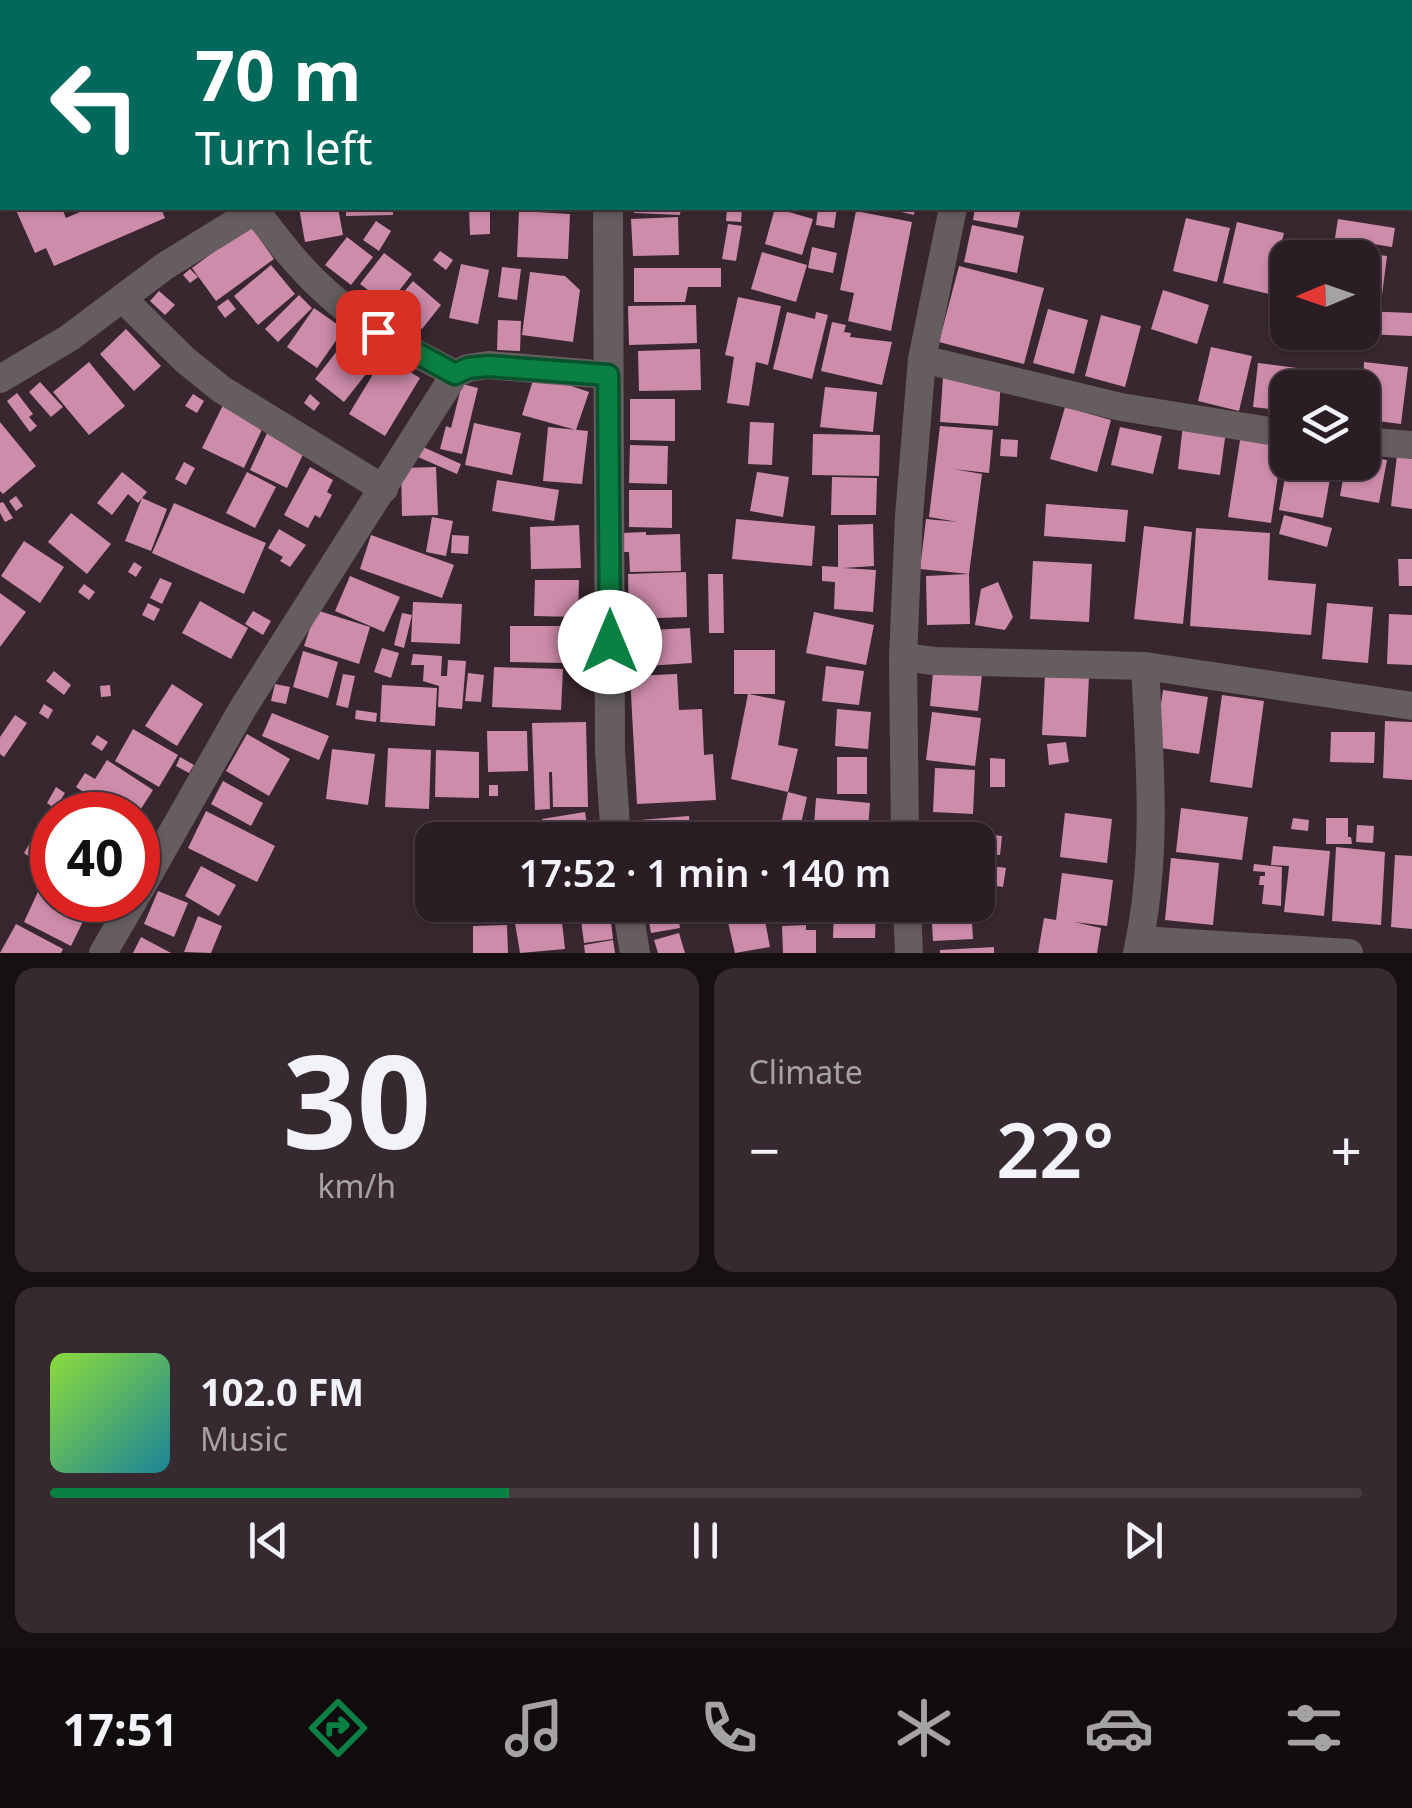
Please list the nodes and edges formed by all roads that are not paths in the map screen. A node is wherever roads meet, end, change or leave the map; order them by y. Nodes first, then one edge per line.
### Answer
1 (255, 210) edge
2 (258, 210) edge
3 (608, 210) edge
4 (953, 210) edge
5 (122, 298) junction
6 (922, 359) junction
7 (455, 374) junction
8 (608, 375) junction
9 (0, 379) edge
10 (1270, 431) edge
11 (1380, 442) edge
12 (1412, 445) edge
13 (384, 489) junction
14 (903, 657) junction
15 (1145, 666) junction
16 (1412, 706) edge
17 (615, 822) edge
18 (905, 822) edge
19 (160, 854) edge
20 (121, 922) edge
21 (630, 922) edge
22 (908, 922) edge
23 (1139, 947) edge
24 (103, 953) edge
25 (635, 953) edge
26 (909, 953) edge
27 (1350, 953) edge

1 - 5 street
2 - 7 street
3 - 8 street
4 - 6 street
5 - 9 street
5 - 13 street
6 - 10 street
6 - 14 street
7 - 8 street
7 - 13 street
8 - 17 street
11 - 12 street
13 - 19 street
14 - 15 street
14 - 18 street
15 - 16 street
15 - 23 street
20 - 24 street
21 - 25 street
22 - 26 street
23 - 27 street

